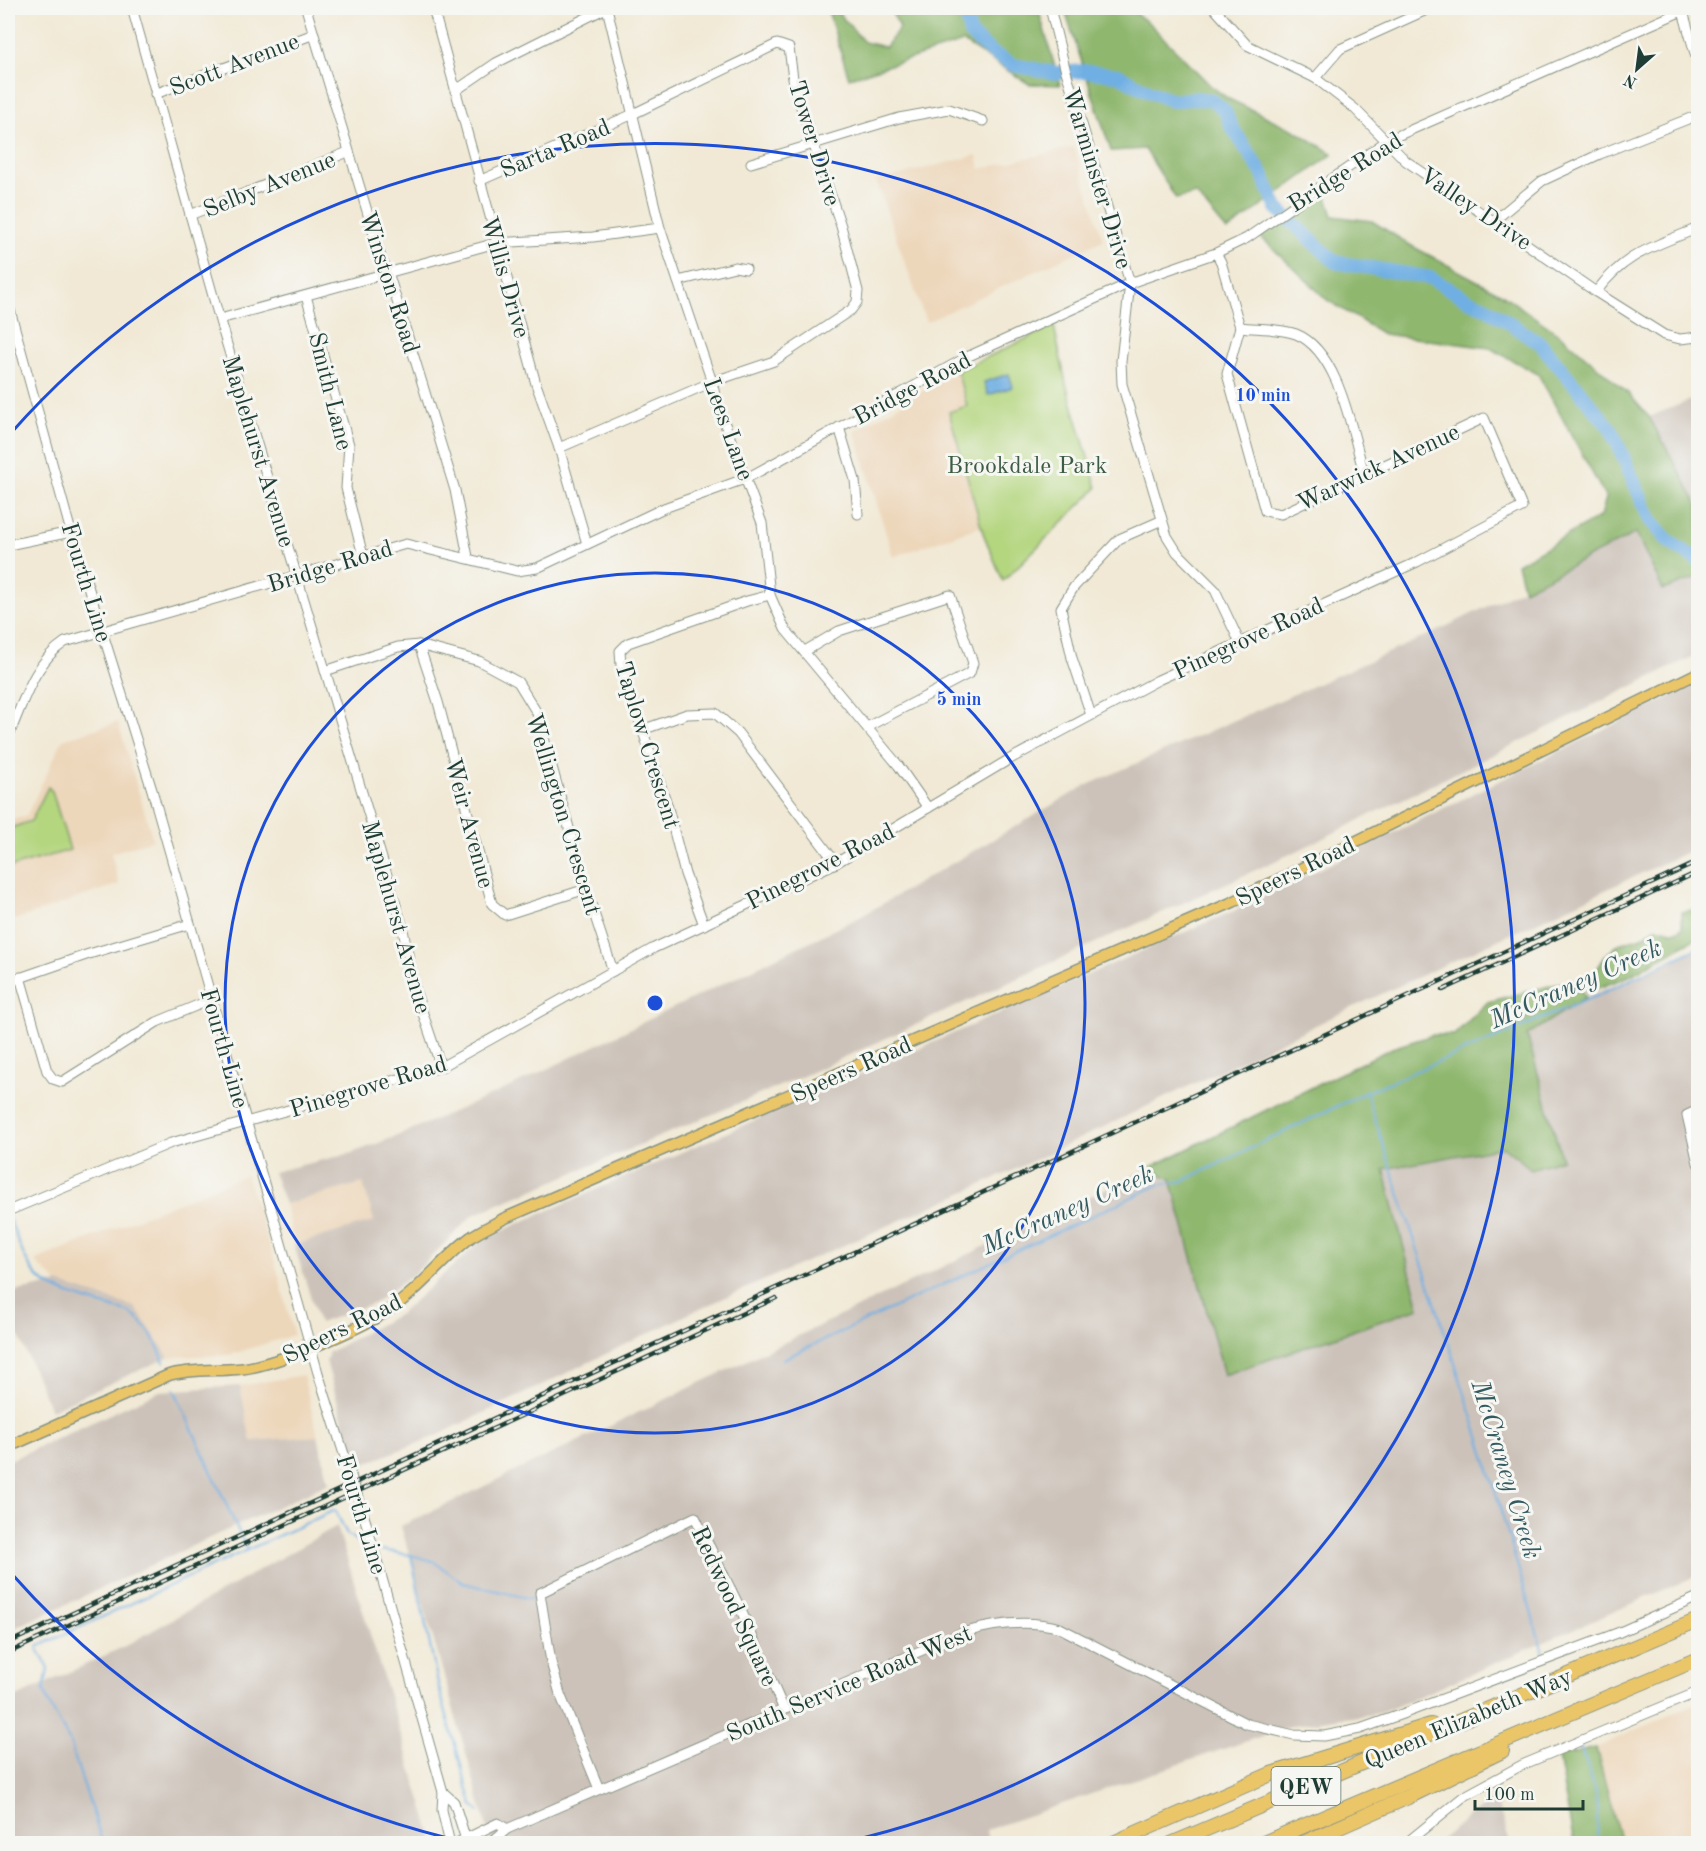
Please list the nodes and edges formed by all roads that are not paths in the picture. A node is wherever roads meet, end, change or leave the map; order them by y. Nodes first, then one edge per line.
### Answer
1 (132, 8) edge
2 (306, 8) edge
3 (433, 8) edge
4 (607, 8) edge
5 (1050, 8) edge
6 (1214, 8) edge
7 (1431, 8) edge
8 (1684, 8) edge
9 (314, 34) junction
10 (1698, 64) edge
11 (1315, 78) junction
12 (455, 91) junction
13 (155, 94) junction
14 (631, 115) junction
15 (1698, 115) edge
16 (983, 121) dead end
17 (1388, 140) junction
18 (812, 144) junction
19 (348, 152) junction
20 (751, 163) dead end
21 (479, 181) junction
22 (190, 215) junction
23 (1495, 220) junction
24 (660, 228) junction
25 (1698, 228) edge
26 (496, 243) junction
27 (1216, 253) junction
28 (746, 269) dead end
29 (388, 272) junction
30 (678, 281) junction
31 (1130, 283) junction
32 (1596, 292) junction
33 (306, 296) junction
34 (8, 303) edge
35 (220, 319) junction
36 (10, 325) edge
37 (1240, 327) junction
38 (1698, 337) edge
39 (712, 382) junction
40 (1484, 418) joint
41 (839, 427) junction
42 (559, 448) junction
43 (1364, 472) junction
44 (747, 478) junction
45 (858, 514) dead end
46 (1160, 521) junction
47 (71, 532) junction
48 (587, 544) junction
49 (8, 545) edge
50 (363, 556) junction
51 (468, 557) junction
52 (296, 576) junction
53 (770, 595) junction
54 (102, 633) junction
55 (1240, 643) junction
56 (419, 645) junction
57 (805, 651) junction
58 (326, 671) junction
59 (1698, 673) edge
60 (1091, 715) junction
61 (867, 727) junction
62 (642, 730) junction
63 (8, 737) edge
64 (928, 808) junction
65 (836, 863) junction
66 (586, 889) junction
67 (190, 924) junction
68 (704, 925) junction
69 (613, 971) junction
70 (20, 977) junction
71 (8, 981) edge
72 (210, 1000) junction
73 (441, 1067) junction
74 (1698, 1110) edge
75 (246, 1123) junction
76 (1698, 1163) edge
77 (8, 1211) edge
78 (311, 1346) junction
79 (8, 1447) edge
80 (1698, 1597) edge
81 (1698, 1620) edge
82 (1698, 1659) edge
83 (1644, 1682) junction
84 (1698, 1692) edge
85 (784, 1710) junction
86 (1442, 1729) junction
87 (599, 1789) junction
88 (443, 1792) junction
89 (507, 1829) junction
90 (466, 1841) edge
91 (453, 1844) edge
92 (489, 1844) edge
93 (1111, 1844) edge
94 (1171, 1844) edge
95 (1261, 1844) edge
96 (1301, 1844) edge
97 (1405, 1844) edge

1 - 13 street, Maplehurst Avenue
2 - 9 street, Winston Road
3 - 12 street, Willis Drive
4 - 12 street
4 - 14 street, Lees Lane
5 - 31 street, Warminster Drive
6 - 11 street, Valley Drive
7 - 11 street
8 - 10 street
8 - 17 street, Bridge Road
9 - 13 street, Scott Avenue
9 - 19 street, Winston Road
11 - 17 street, Valley Drive
12 - 21 street, Willis Drive
13 - 22 street, Maplehurst Avenue
14 - 18 street, Tower Drive
14 - 21 street, Sarta Road
14 - 24 street, Lees Lane
15 - 23 street
16 - 18 street
17 - 23 street, Valley Drive
17 - 27 street, Bridge Road
18 - 20 street
18 - 39 street, Tower Drive
19 - 22 street, Selby Avenue
19 - 29 street, Winston Road
21 - 26 street, Willis Drive
22 - 35 street, Maplehurst Avenue
23 - 32 street, Valley Drive
24 - 26 street
24 - 30 street, Lees Lane
25 - 32 street
26 - 29 street
26 - 42 street, Willis Drive
27 - 31 street, Bridge Road
27 - 37 street
28 - 30 street
29 - 33 street
29 - 51 street, Winston Road
30 - 39 street, Lees Lane
31 - 41 street, Bridge Road
31 - 46 street, Warminster Drive
32 - 38 street, Valley Drive
33 - 35 street
33 - 50 street, Smith Lane
34 - 36 street, Fourth Line
35 - 52 street, Maplehurst Avenue
36 - 47 street, Fourth Line
37 - 43 street
37 - 43 street, Warwick Avenue
39 - 42 street
39 - 44 street, Lees Lane
40 - 43 street, Warwick Avenue
40 - 55 street, Pinegrove Road
41 - 44 street, Bridge Road
41 - 45 street
42 - 48 street, Willis Drive
44 - 48 street, Bridge Road
44 - 53 street, Lees Lane
46 - 55 street, Warminster Drive
46 - 60 street
47 - 49 street
47 - 54 street, Fourth Line
48 - 51 street, Bridge Road
50 - 51 street, Bridge Road
50 - 52 street, Bridge Road
52 - 54 street, Bridge Road
52 - 58 street, Maplehurst Avenue
53 - 57 street, Lees Lane
53 - 62 street, Taplow Crescent
54 - 63 street, Bridge Road
54 - 67 street, Fourth Line
55 - 60 street, Pinegrove Road
56 - 58 street, Wellington Crescent
56 - 66 street, Wellington Crescent
56 - 66 street, Weir Avenue
57 - 61 street, Lees Lane
57 - 61 street
58 - 73 street, Maplehurst Avenue
59 - 78 main road, Speers Road
60 - 64 street, Pinegrove Road
61 - 64 street, Lees Lane
62 - 65 street
62 - 68 street, Taplow Crescent
64 - 65 street, Pinegrove Road
65 - 68 street, Pinegrove Road
66 - 69 street, Wellington Crescent
67 - 70 street
67 - 72 street, Fourth Line
68 - 69 street, Pinegrove Road
69 - 73 street, Pinegrove Road
70 - 71 street
70 - 72 street
72 - 75 street, Fourth Line
73 - 75 street, Pinegrove Road
74 - 76 street
75 - 77 street, Pinegrove Road
75 - 78 street, Fourth Line
78 - 79 main road, Speers Road
78 - 88 street, Fourth Line
80 - 85 street, South Service Road West
81 - 86 highway, Queen Elizabeth Way / QEW
82 - 83 highway, Queen Elizabeth Way / QEW
83 - 95 highway, Queen Elizabeth Way / QEW
83 - 96 highway
84 - 97 street
85 - 87 street, South Service Road West
85 - 87 street, Redwood Square
86 - 93 highway
86 - 94 highway, Queen Elizabeth Way / QEW
87 - 89 street, South Service Road West
88 - 90 street, Fourth Line
88 - 91 street, Fourth Line
89 - 90 street, South Service Road West
89 - 92 street, South Service Road West
90 - 91 street

